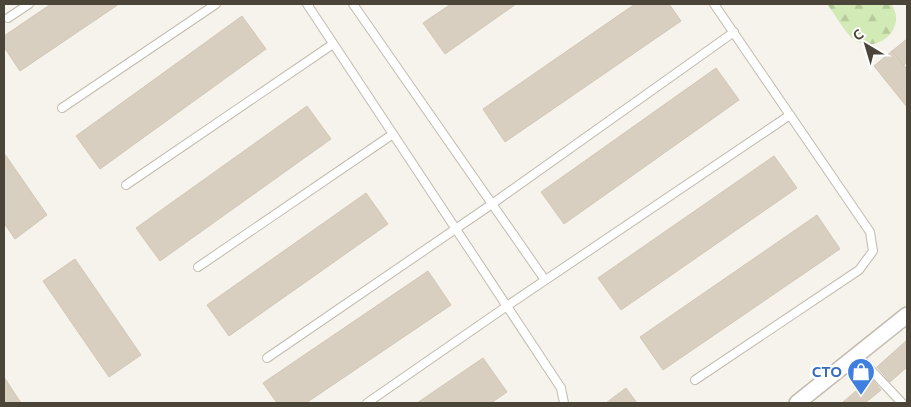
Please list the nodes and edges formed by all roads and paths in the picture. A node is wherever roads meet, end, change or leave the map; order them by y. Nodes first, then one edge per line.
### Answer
1 (29, 4) edge
2 (216, 4) edge
3 (307, 4) edge
4 (355, 4) edge
5 (714, 4) edge
6 (8, 18) dead end
7 (734, 32) junction
8 (333, 44) junction
9 (62, 108) dead end
10 (790, 115) junction
11 (393, 134) junction
12 (126, 185) dead end
13 (492, 204) junction
14 (456, 228) junction
15 (198, 267) dead end
16 (545, 280) junction
17 (507, 306) junction
18 (907, 315) edge
19 (857, 355) junction
20 (267, 358) dead end
21 (695, 380) dead end
22 (367, 403) edge
23 (564, 403) edge
24 (797, 403) edge
25 (902, 403) edge

1 - 6 lane
2 - 9 lane
3 - 8 lane
4 - 13 lane
5 - 7 lane
7 - 10 lane
7 - 13 lane
8 - 11 lane
8 - 12 lane
10 - 16 lane
10 - 21 lane
11 - 14 lane
11 - 15 lane
13 - 14 lane
13 - 16 lane
14 - 17 lane
14 - 20 lane
16 - 17 lane
17 - 22 lane
17 - 23 lane
18 - 19 street
19 - 24 street
19 - 25 lane

